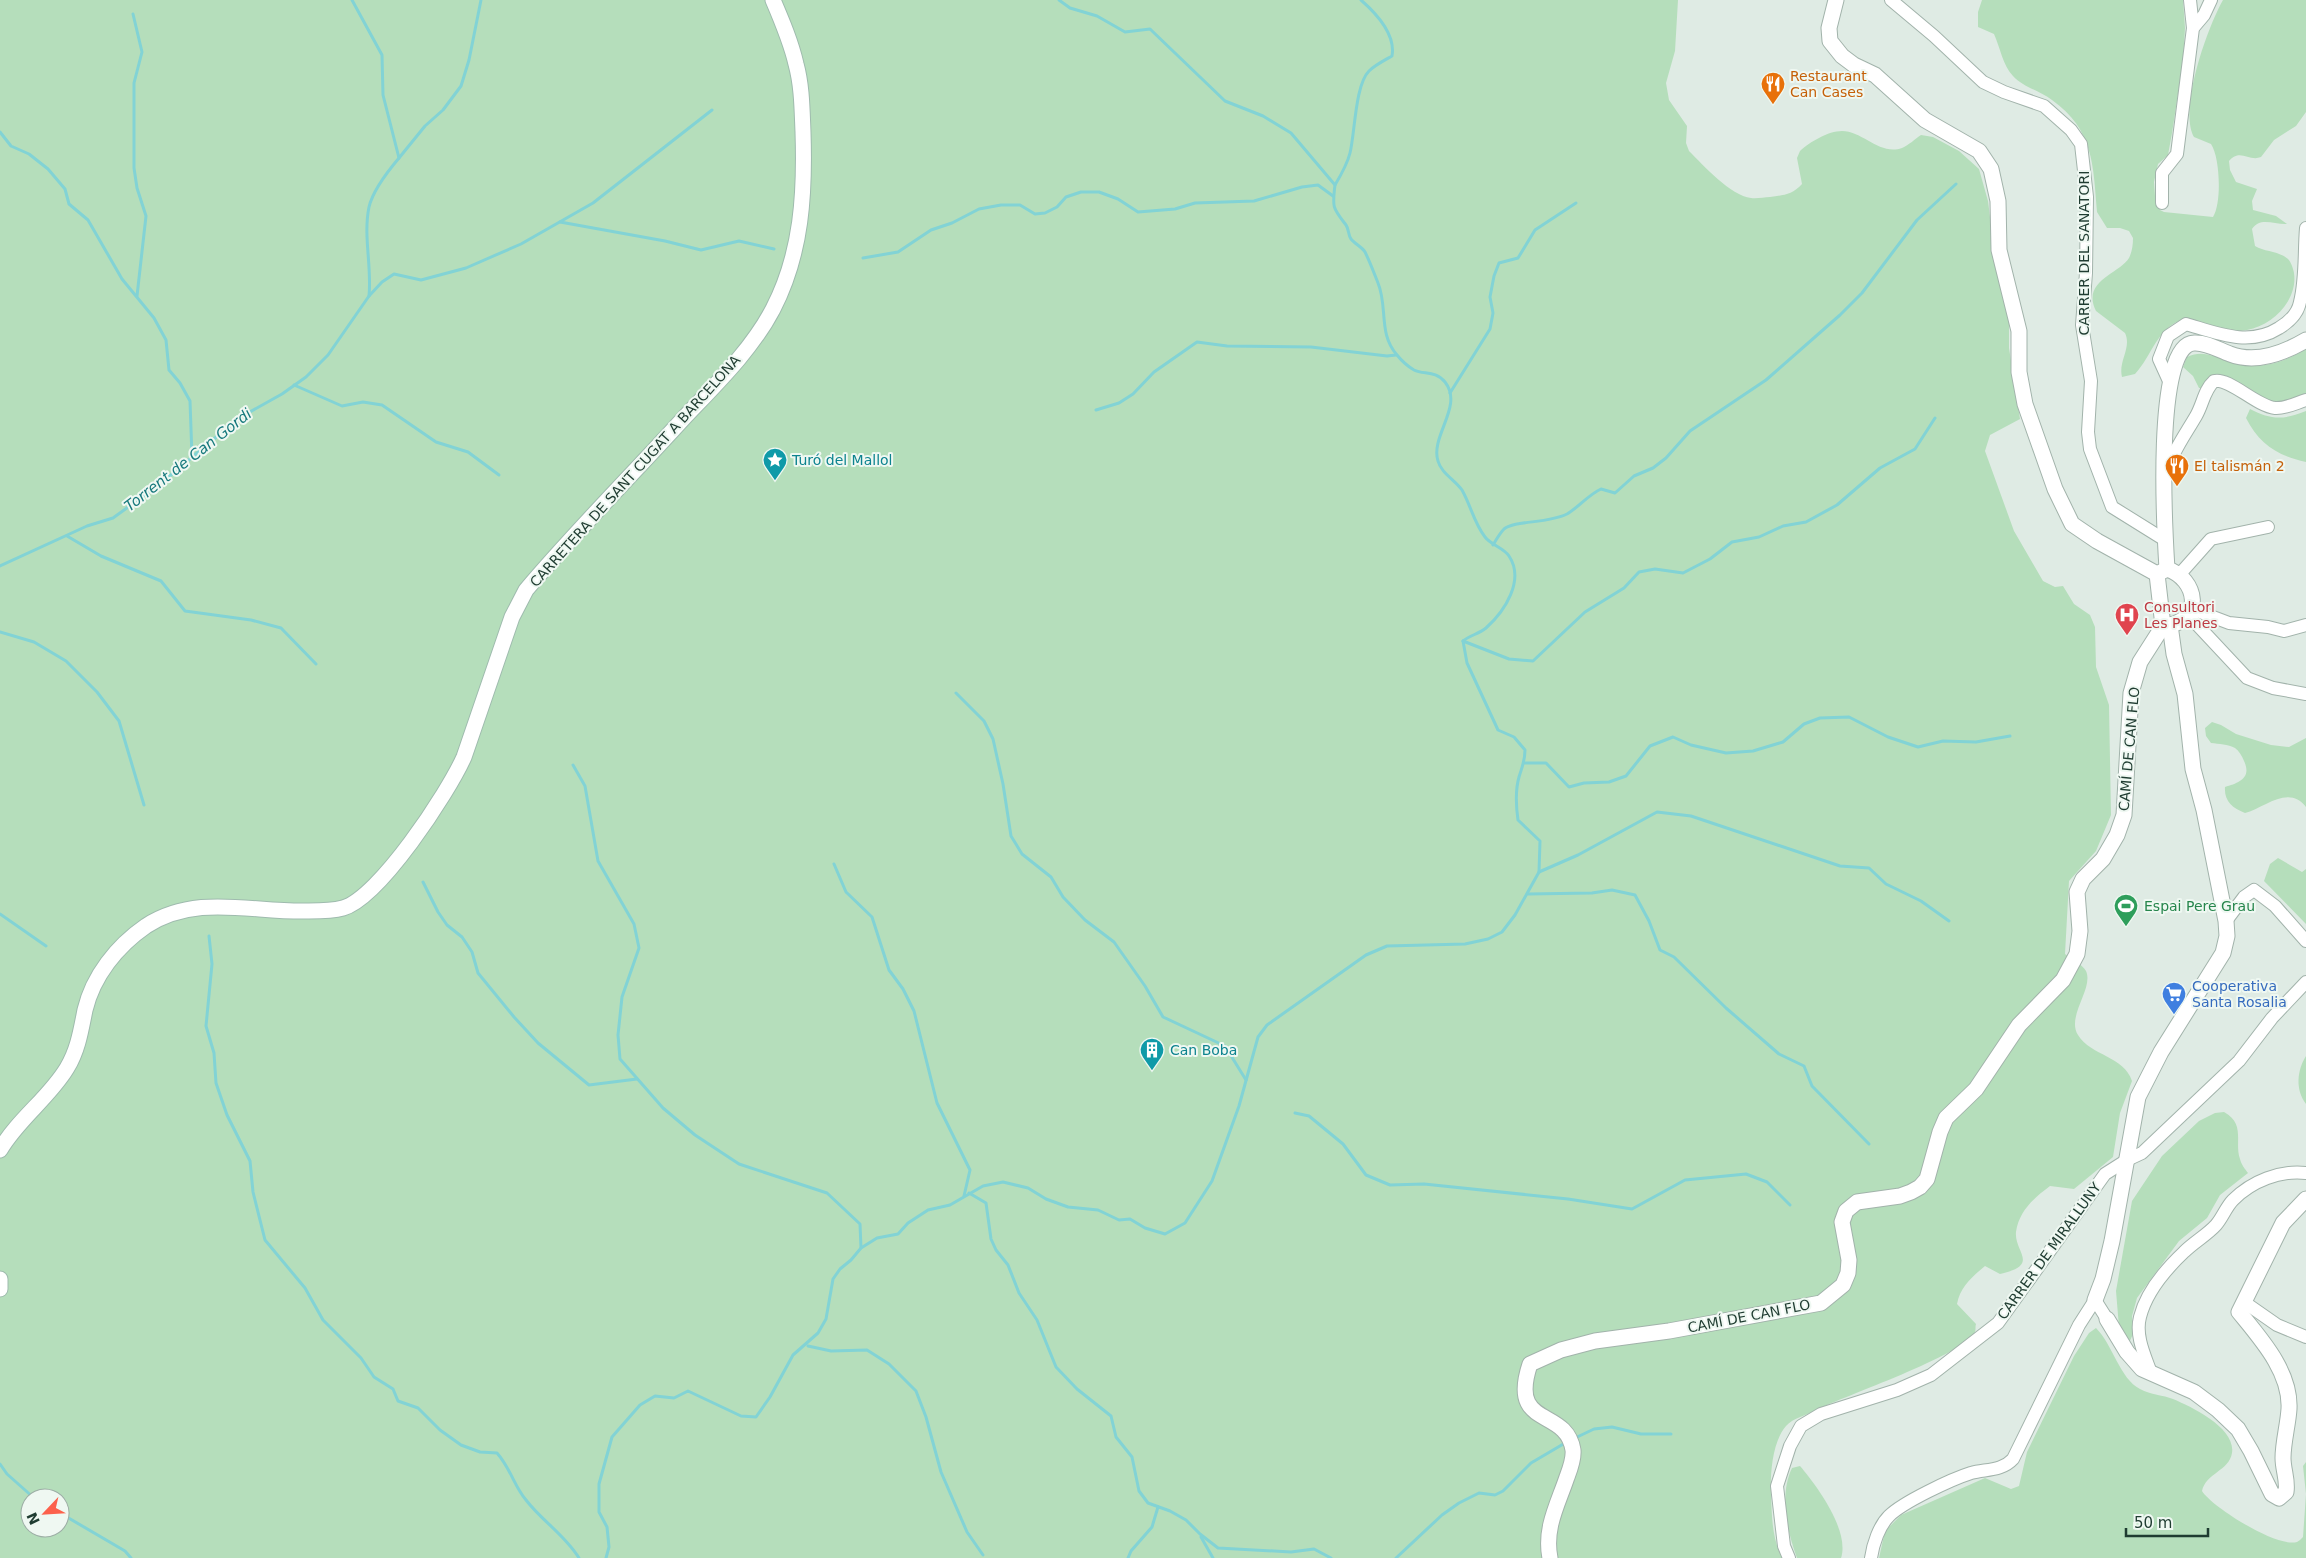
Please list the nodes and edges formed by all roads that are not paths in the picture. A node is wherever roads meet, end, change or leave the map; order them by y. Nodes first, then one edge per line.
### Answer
1 (773, 0) edge
2 (1836, 0) edge
3 (1891, 0) edge
4 (2190, 0) edge
5 (2211, 0) edge
6 (2193, 28) junction
7 (2162, 203) dead end
8 (2306, 228) edge
9 (2306, 340) edge
10 (2169, 381) junction
11 (2306, 400) edge
12 (2164, 477) junction
13 (2268, 527) dead end
14 (2165, 540) junction
15 (2168, 572) junction
16 (2190, 613) junction
17 (2306, 625) edge
18 (2166, 626) junction
19 (2306, 694) edge
20 (2226, 921) junction
21 (2306, 941) edge
22 (2306, 982) edge
23 (0, 1150) edge
24 (2130, 1158) junction
25 (2306, 1173) edge
26 (2306, 1199) edge
27 (0, 1279) edge
28 (0, 1289) edge
29 (2095, 1300) junction
30 (2244, 1302) junction
31 (2107, 1319) joint
32 (2306, 1337) edge
33 (2151, 1373) junction
34 (1550, 1558) edge
35 (1789, 1558) edge
36 (1871, 1558) edge

1 - 23 street, CARRETERA DE SANT CUGAT A BARCELONA
2 - 15 street
3 - 14 street, CARRER DEL SANATORI
4 - 6 street
5 - 6 street
6 - 7 street
8 - 10 street
9 - 10 street
10 - 12 street
11 - 12 street
12 - 14 street
13 - 15 street
14 - 15 street
15 - 16 street
15 - 18 street
16 - 17 street
16 - 18 street
16 - 19 street
18 - 20 street
18 - 34 street, CAMÍ DE CAN FLO
20 - 21 street
20 - 24 street
22 - 24 street, CARRER DE MIRALLUNY
24 - 29 street
24 - 35 street, CARRER DE MIRALLUNY
25 - 33 street
26 - 30 street
27 - 28 street
29 - 31 street
29 - 36 street
30 - 32 street
30 - 33 street
31 - 33 street

